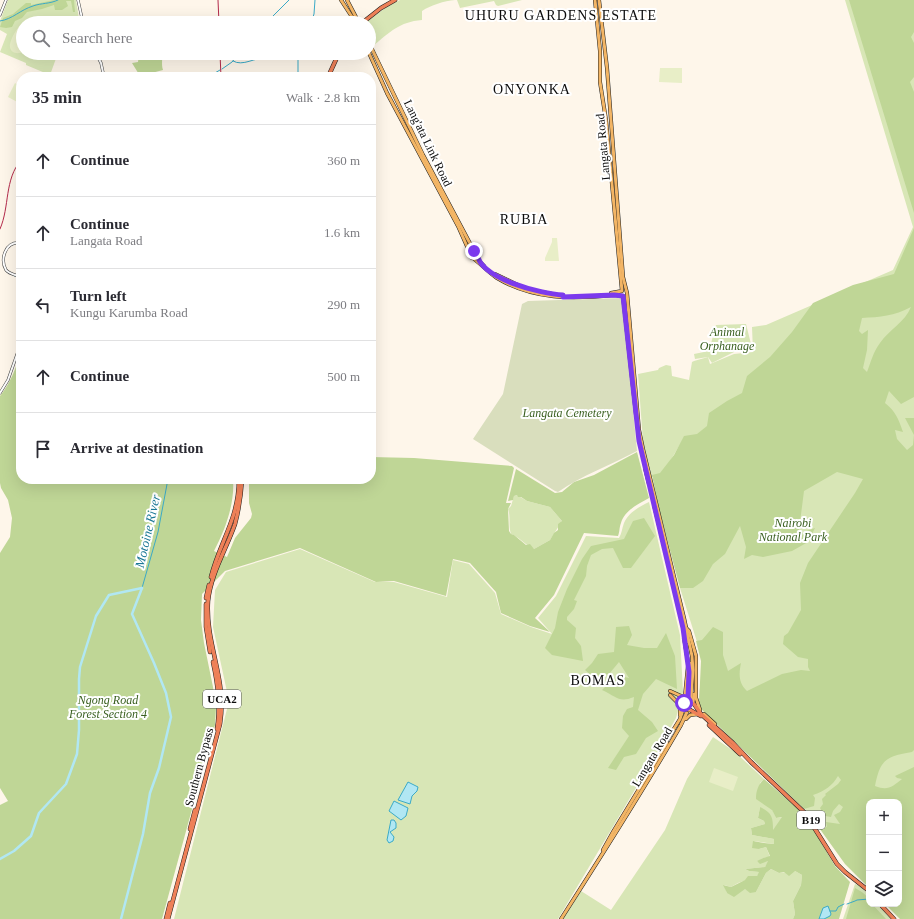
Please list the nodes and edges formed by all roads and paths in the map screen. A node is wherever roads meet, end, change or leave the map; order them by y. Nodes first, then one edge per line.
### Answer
1 (6, 0) edge
2 (78, 0) edge
3 (341, 0) edge
4 (347, 0) edge
5 (390, 0) edge
6 (395, 0) edge
7 (596, 0) edge
8 (599, 0) edge
9 (0, 15) edge
10 (81, 16) edge
11 (352, 16) edge
12 (353, 16) edge
13 (368, 16) edge
14 (371, 16) edge
15 (376, 57) edge
16 (100, 60) edge
17 (335, 60) edge
18 (372, 60) edge
19 (378, 61) junction
20 (374, 63) junction
21 (103, 72) edge
22 (329, 72) edge
23 (607, 75) junction
24 (600, 76) junction
25 (383, 83) junction
26 (389, 84) junction
27 (608, 93) junction
28 (602, 94) junction
29 (610, 142) junction
30 (618, 231) junction
31 (16, 243) edge
32 (474, 251) junction
33 (470, 253) junction
34 (477, 256) junction
35 (0, 257) edge
36 (472, 258) junction
37 (16, 275) edge
38 (621, 285) junction
39 (619, 293) junction
40 (627, 293) junction
41 (563, 296) junction
42 (16, 357) edge
43 (0, 393) edge
44 (239, 484) edge
45 (685, 628) junction
46 (688, 665) junction
47 (690, 701) junction
48 (687, 709) junction
49 (698, 714) junction
50 (686, 719) junction
51 (724, 735) junction
52 (732, 744) junction
53 (663, 747) junction
54 (663, 756) junction
55 (655, 763) junction
56 (601, 855) junction
57 (866, 888) edge
58 (883, 907) edge
59 (167, 919) edge
60 (561, 919) edge
61 (894, 919) edge

1 - 9 street
2 - 10 street
3 - 11 main road
4 - 12 main road
5 - 13 highway
6 - 14 highway
7 - 24 main road, Langata Road
8 - 23 main road, Langata Road
15 - 19 main road, Lang'ata Link Road
16 - 21 street
17 - 22 highway
18 - 20 main road, Lang'ata Link Road
19 - 20 main road
19 - 26 main road, Lang'ata Link Road
20 - 25 main road, Lang'ata Link Road
23 - 24 main road
23 - 27 main road, Langata Road
24 - 28 main road, Langata Road
25 - 26 main road
25 - 33 main road, Lang'ata Link Road
26 - 32 main road, Lang'ata Link Road
27 - 28 main road
27 - 29 main road, Langata Road
28 - 29 main road, Langata Road
29 - 30 main road, Langata Road
30 - 38 main road, Langata Road
30 - 40 main road, Langata Road
31 - 35 street
32 - 33 main road
32 - 34 main road
33 - 36 main road
34 - 36 main road
34 - 41 main road
35 - 37 street
36 - 41 main road
38 - 39 main road, Langata Road
38 - 39 main road
39 - 40 main road
39 - 41 main road
39 - 41 main road
39 - 45 main road, Langata Road
40 - 45 main road, Langata Road
42 - 43 street
44 - 59 highway, Southern Bypass / UCA2
45 - 46 main road
45 - 47 main road
45 - 47 main road
45 - 51 main road
45 - 54 main road, Langata Road
46 - 47 main road
46 - 53 main road
47 - 48 main road
47 - 48 main road
47 - 51 highway, B19
48 - 49 highway, B19
48 - 50 main road
48 - 53 main road
48 - 55 main road, Langata Road
49 - 50 main road
49 - 52 highway, B19
50 - 54 main road
51 - 52 highway, B19
52 - 57 highway, B19
53 - 55 main road
54 - 56 main road, Langata Road
55 - 56 main road, Langata Road
56 - 60 main road, Langata Road
58 - 61 highway

